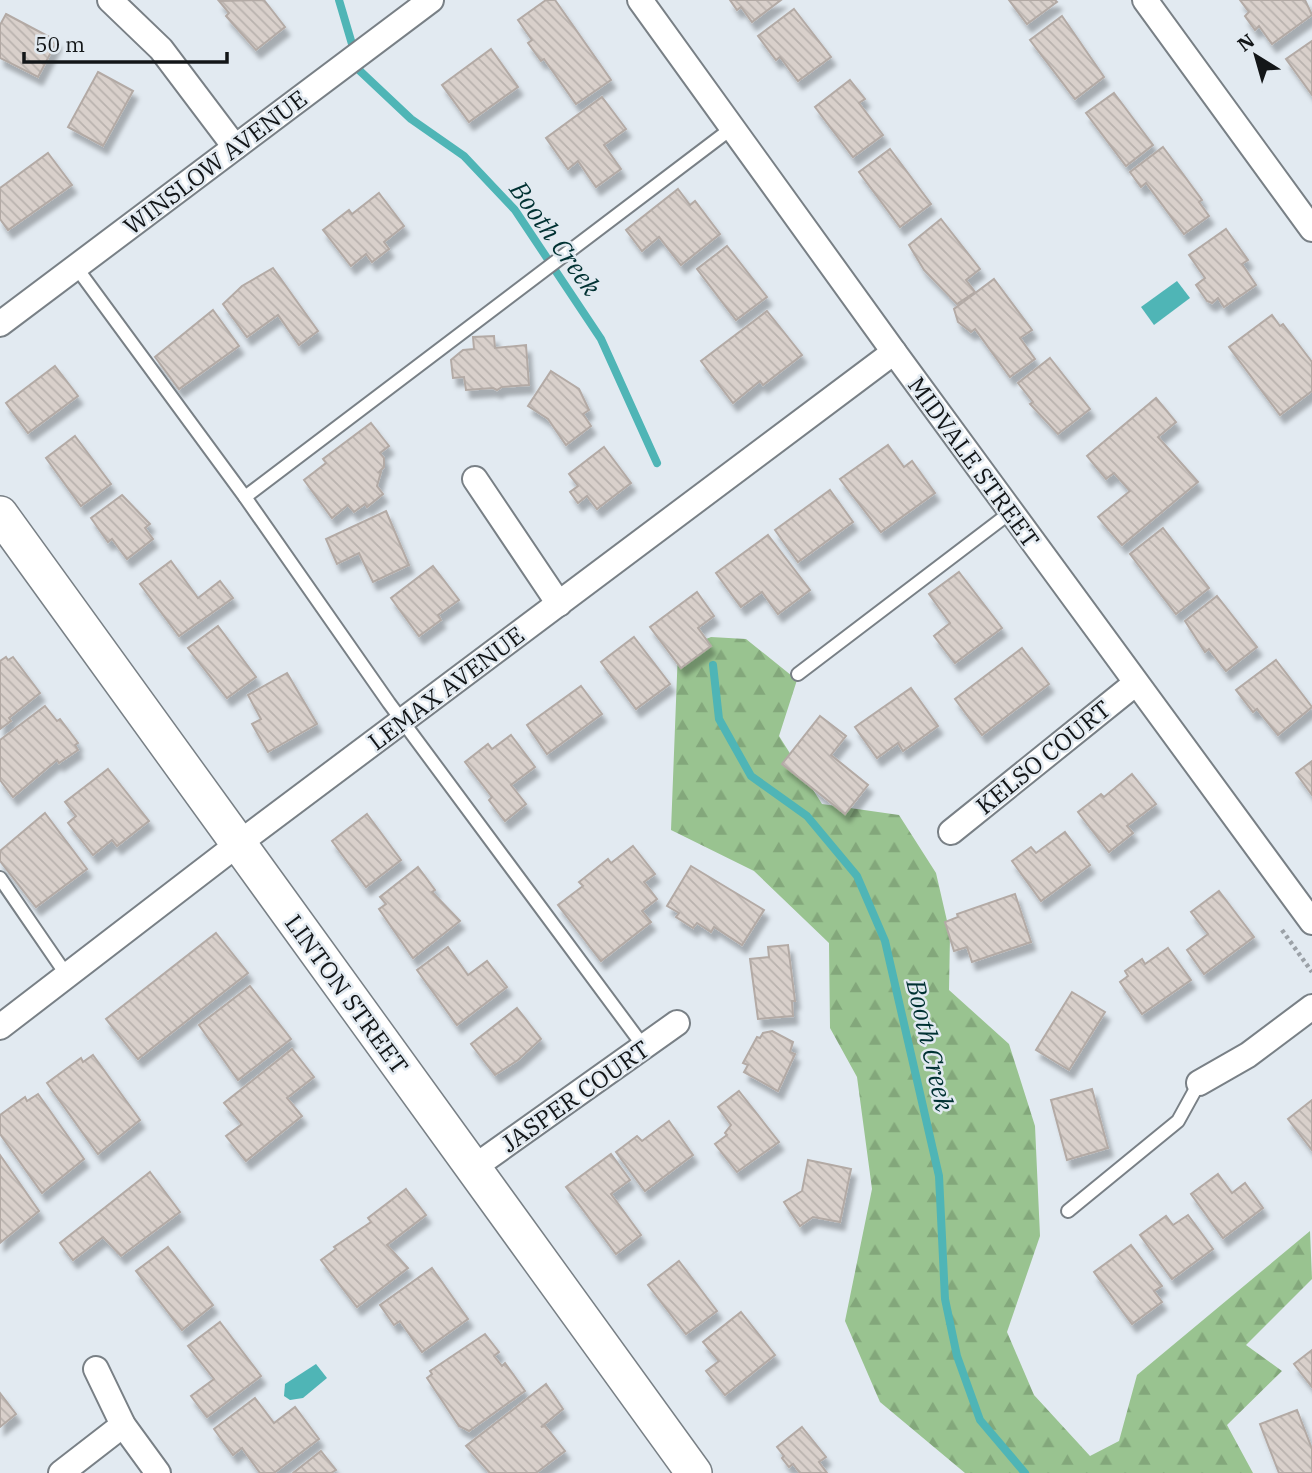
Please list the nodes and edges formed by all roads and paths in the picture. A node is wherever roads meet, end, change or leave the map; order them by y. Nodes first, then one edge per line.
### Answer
1 (110, 0) edge
2 (431, 0) edge
3 (640, 0) edge
4 (1144, 0) edge
5 (732, 128) junction
6 (234, 147) junction
7 (1312, 229) edge
8 (76, 267) junction
9 (0, 324) edge
10 (894, 352) junction
11 (475, 479) dead end
12 (244, 497) junction
13 (1011, 512) junction
14 (0, 514) edge
15 (559, 604) junction
16 (798, 674) dead end
17 (1136, 683) junction
18 (403, 720) junction
19 (951, 832) dead end
20 (238, 844) junction
21 (0, 878) edge
22 (1312, 922) edge
23 (68, 977) junction
24 (1312, 1007) edge
25 (677, 1023) dead end
26 (0, 1027) edge
27 (644, 1047) junction
28 (1199, 1083) joint
29 (472, 1168) junction
30 (1068, 1212) dead end
31 (96, 1369) dead end
32 (123, 1425) junction
33 (61, 1473) edge
34 (158, 1473) edge
35 (694, 1473) edge

1 - 6 street
2 - 6 street, WINSLOW AVENUE
3 - 5 street, MIDVALE STREET
4 - 7 street
5 - 10 street, MIDVALE STREET
5 - 12 lane
6 - 8 street, WINSLOW AVENUE
8 - 9 street, WINSLOW AVENUE
8 - 12 lane
10 - 13 street, MIDVALE STREET
10 - 15 street, LEMAX AVENUE
11 - 15 street
12 - 18 lane
13 - 16 lane
13 - 17 street, MIDVALE STREET
14 - 20 street, LINTON STREET
15 - 18 street, LEMAX AVENUE
17 - 19 street, KELSO COURT
17 - 22 street, MIDVALE STREET
18 - 20 street, LEMAX AVENUE
18 - 27 lane
20 - 23 street, LEMAX AVENUE
20 - 29 street, LINTON STREET
21 - 23 lane
23 - 26 street, LEMAX AVENUE
24 - 28 street
25 - 27 street, JASPER COURT
27 - 29 street, JASPER COURT
28 - 30 lane
29 - 35 street, LINTON STREET
31 - 32 street
32 - 33 street
32 - 34 street

